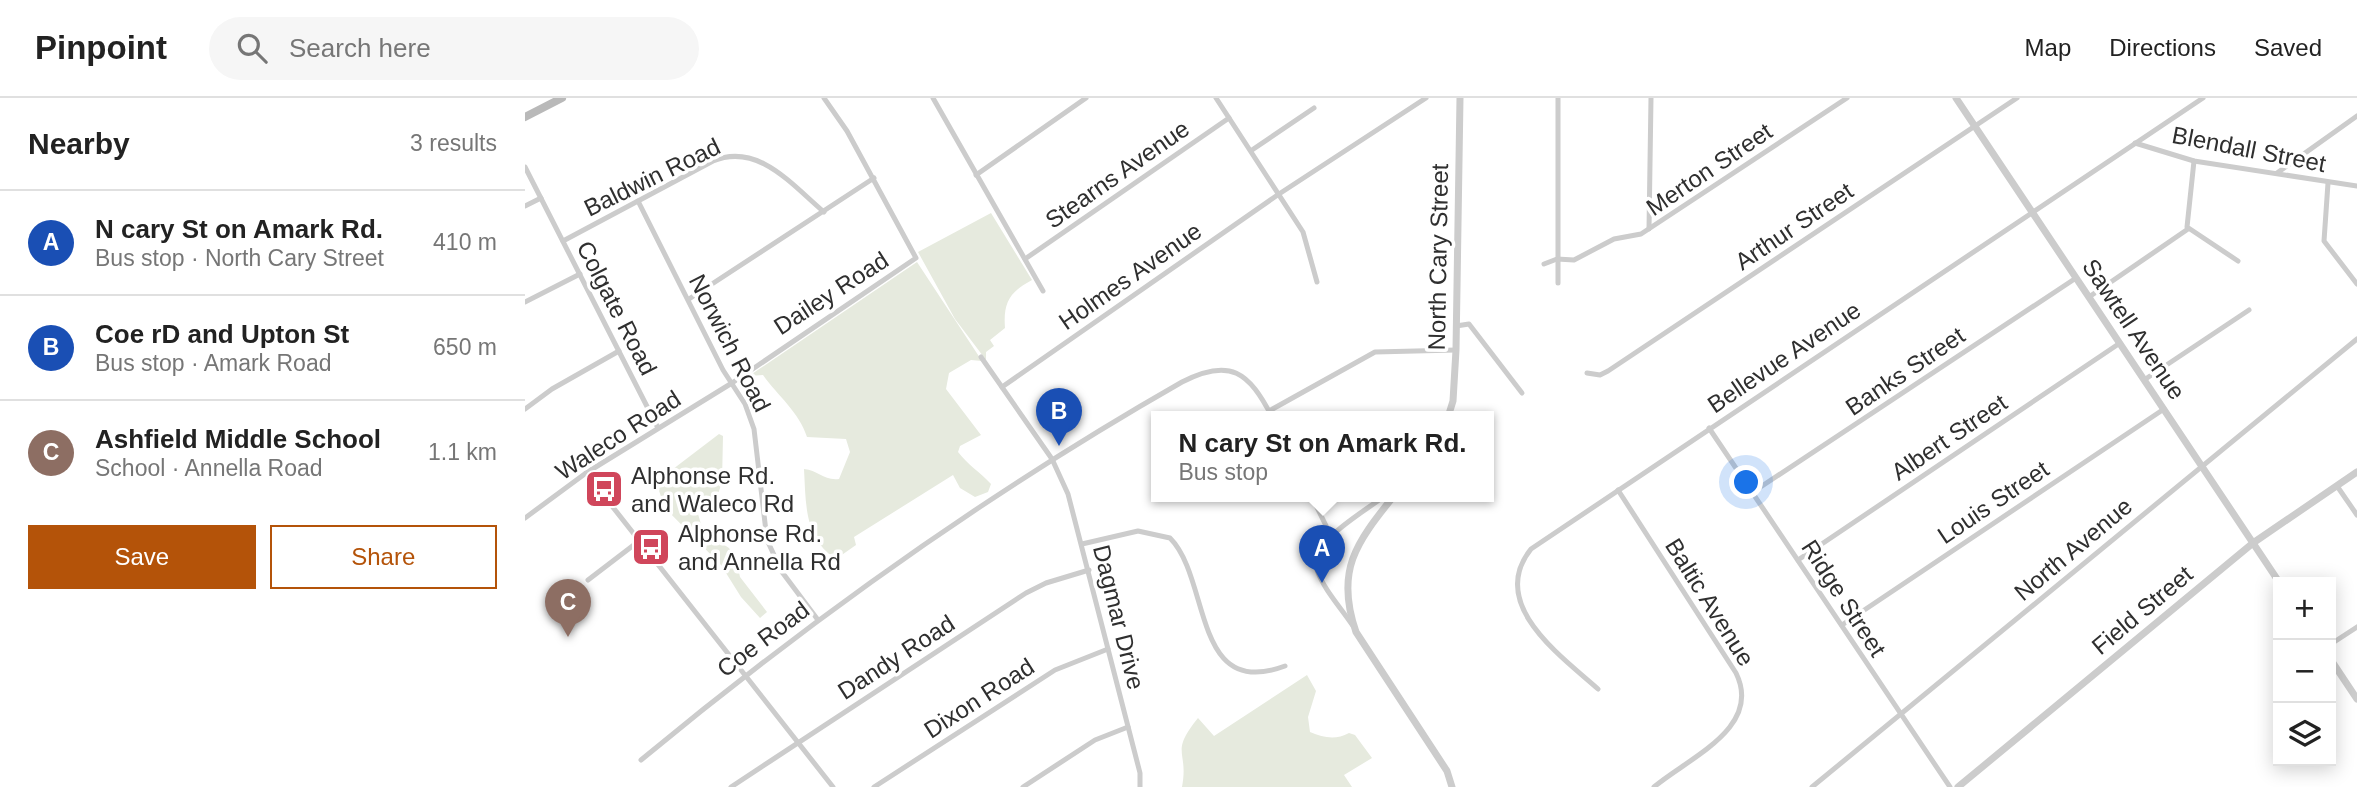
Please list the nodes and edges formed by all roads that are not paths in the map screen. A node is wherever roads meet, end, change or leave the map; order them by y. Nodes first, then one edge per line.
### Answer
1 (562, 98) edge
2 (824, 98) edge
3 (933, 98) edge
4 (1086, 98) edge
5 (1216, 98) edge
6 (1426, 98) edge
7 (1460, 98) edge
8 (1558, 98) edge
9 (1651, 98) edge
10 (1847, 98) edge
11 (1956, 98) edge
12 (2017, 98) edge
13 (2203, 98) edge
14 (1314, 108) dead end
15 (2357, 116) edge
16 (525, 117) edge
17 (1229, 118) junction
18 (1975, 127) junction
19 (2136, 143) junction
20 (1252, 150) junction
21 (2194, 161) junction
22 (525, 167) edge
23 (2276, 174) junction
24 (976, 175) junction
25 (874, 178) junction
26 (2328, 183) junction
27 (2357, 186) edge
28 (1279, 194) junction
29 (541, 198) junction
30 (638, 201) junction
31 (525, 206) edge
32 (2032, 211) junction
33 (824, 212) junction
34 (1649, 229) junction
35 (2188, 229) junction
36 (563, 241) junction
37 (1025, 259) junction
38 (1557, 259) junction
39 (2238, 261) dead end
40 (1544, 264) dead end
41 (580, 274) junction
42 (2076, 278) junction
43 (1317, 282) dead end
44 (1558, 283) dead end
45 (2357, 284) edge
46 (1043, 291) dead end
47 (2089, 297) junction
48 (689, 299) junction
49 (525, 302) edge
50 (2249, 310) dead end
51 (1456, 326) junction
52 (2357, 339) edge
53 (2120, 344) junction
54 (1456, 349) junction
55 (619, 351) junction
56 (981, 357) dead end
57 (1587, 373) dead end
58 (2144, 380) junction
59 (732, 383) junction
60 (1002, 387) junction
61 (1522, 393) dead end
62 (2164, 409) junction
63 (525, 410) edge
64 (1268, 411) edge
65 (1275, 411) edge
66 (1450, 411) edge
67 (658, 428) junction
68 (1710, 428) junction
69 (1052, 459) junction
70 (2202, 465) junction
71 (2357, 472) edge
72 (586, 473) junction
73 (2337, 486) junction
74 (1618, 489) junction
75 (1753, 492) junction
76 (1314, 502) edge
77 (1376, 502) edge
78 (1389, 502) edge
79 (2357, 515) edge
80 (525, 519) edge
81 (1331, 536) junction
82 (639, 541) junction
83 (2253, 543) junction
84 (1082, 544) junction
85 (1798, 560) junction
86 (1089, 570) junction
87 (2276, 577) edge
88 (587, 580) dead end
89 (818, 620) junction
90 (1842, 625) junction
91 (2357, 627) edge
92 (1356, 632) junction
93 (2336, 641) edge
94 (1108, 649) junction
95 (1285, 666) dead end
96 (2336, 668) edge
97 (745, 674) junction
98 (1598, 688) dead end
99 (2357, 699) edge
100 (1899, 715) junction
101 (1128, 727) junction
102 (798, 741) junction
103 (641, 760) dead end
104 (731, 787) edge
105 (832, 787) edge
106 (874, 787) edge
107 (1023, 787) edge
108 (1140, 787) edge
109 (1452, 787) edge
110 (1654, 787) edge
111 (1812, 787) edge
112 (1950, 787) edge
113 (1958, 787) edge

1 - 16 main road
2 - 25 street
3 - 24 street
4 - 24 street
5 - 17 street
6 - 28 street, Holmes Avenue
7 - 51 street, North Cary Street
8 - 38 street
9 - 34 street
10 - 34 street, Merton Street
11 - 18 street, Sawtell Avenue
12 - 18 street, Arthur Street
13 - 19 street, Bellevue Avenue
14 - 20 street
15 - 23 street
17 - 20 street
17 - 37 street, Stearns Avenue
18 - 32 street, Sawtell Avenue
18 - 57 street, Arthur Street
19 - 21 street, Blendall Street
19 - 32 street, Bellevue Avenue
20 - 28 street
21 - 23 street, Blendall Street
21 - 35 street
22 - 29 street, Colgate Road
23 - 26 street, Blendall Street
24 - 37 street
25 - 33 street
25 - 59 street, Dailey Road
26 - 27 street, Blendall Street
26 - 45 street
28 - 43 street
28 - 60 street, Holmes Avenue
29 - 31 street
29 - 36 street, Colgate Road
30 - 33 street, Baldwin Road
30 - 36 street, Baldwin Road
30 - 48 street, Norwich Road
32 - 42 street, Sawtell Avenue
32 - 68 street, Bellevue Avenue
33 - 48 street
34 - 38 street, Merton Street
35 - 39 street
35 - 47 street
36 - 41 street, Colgate Road
37 - 46 street
38 - 40 street, Merton Street
38 - 44 street
41 - 49 street
41 - 55 street, Colgate Road
42 - 47 street, Sawtell Avenue
42 - 75 street, Banks Street
47 - 53 street, Sawtell Avenue
48 - 59 street, Norwich Road
50 - 58 street
51 - 54 street, North Cary Street
51 - 61 street
52 - 70 street, North Avenue
53 - 58 street, Sawtell Avenue
53 - 85 street, Albert Street
54 - 65 street
54 - 66 street, North Cary Street
55 - 63 street
55 - 67 street, Colgate Road
56 - 60 street, Dagmar Drive
58 - 62 street, Sawtell Avenue
59 - 67 street, Waleco Road
59 - 89 street, Norwich Road
60 - 69 street, Dagmar Drive
62 - 70 street, Sawtell Avenue
62 - 90 street, Louis Street
64 - 69 street, Coe Road
67 - 72 street, Waleco Road
68 - 74 street, Bellevue Avenue
68 - 75 street, Ridge Street
69 - 84 street, Dagmar Drive
69 - 89 street, Coe Road
70 - 83 street, Sawtell Avenue
70 - 100 street, North Avenue
71 - 73 street, Field Street
72 - 80 street, Waleco Road
72 - 82 street
73 - 79 street
73 - 83 street, Field Street
74 - 98 street, Bellevue Avenue
74 - 110 street, Baltic Avenue
75 - 85 street, Ridge Street
76 - 81 street
77 - 81 street
78 - 92 street
81 - 92 street
82 - 88 street
82 - 97 street
83 - 87 street, Sawtell Avenue
83 - 113 street, Field Street
84 - 86 street, Dagmar Drive
84 - 95 street
85 - 90 street, Ridge Street
86 - 94 street, Dagmar Drive
86 - 102 street, Dandy Road
89 - 97 street, Coe Road
90 - 100 street, Ridge Street
91 - 93 street
92 - 109 street
94 - 101 street, Dagmar Drive
94 - 106 street, Dixon Road
96 - 99 street
97 - 102 street
97 - 103 street, Coe Road
100 - 111 street, North Avenue
100 - 112 street, Ridge Street
101 - 107 street
101 - 108 street, Dagmar Drive
102 - 104 street, Dandy Road
102 - 105 street

